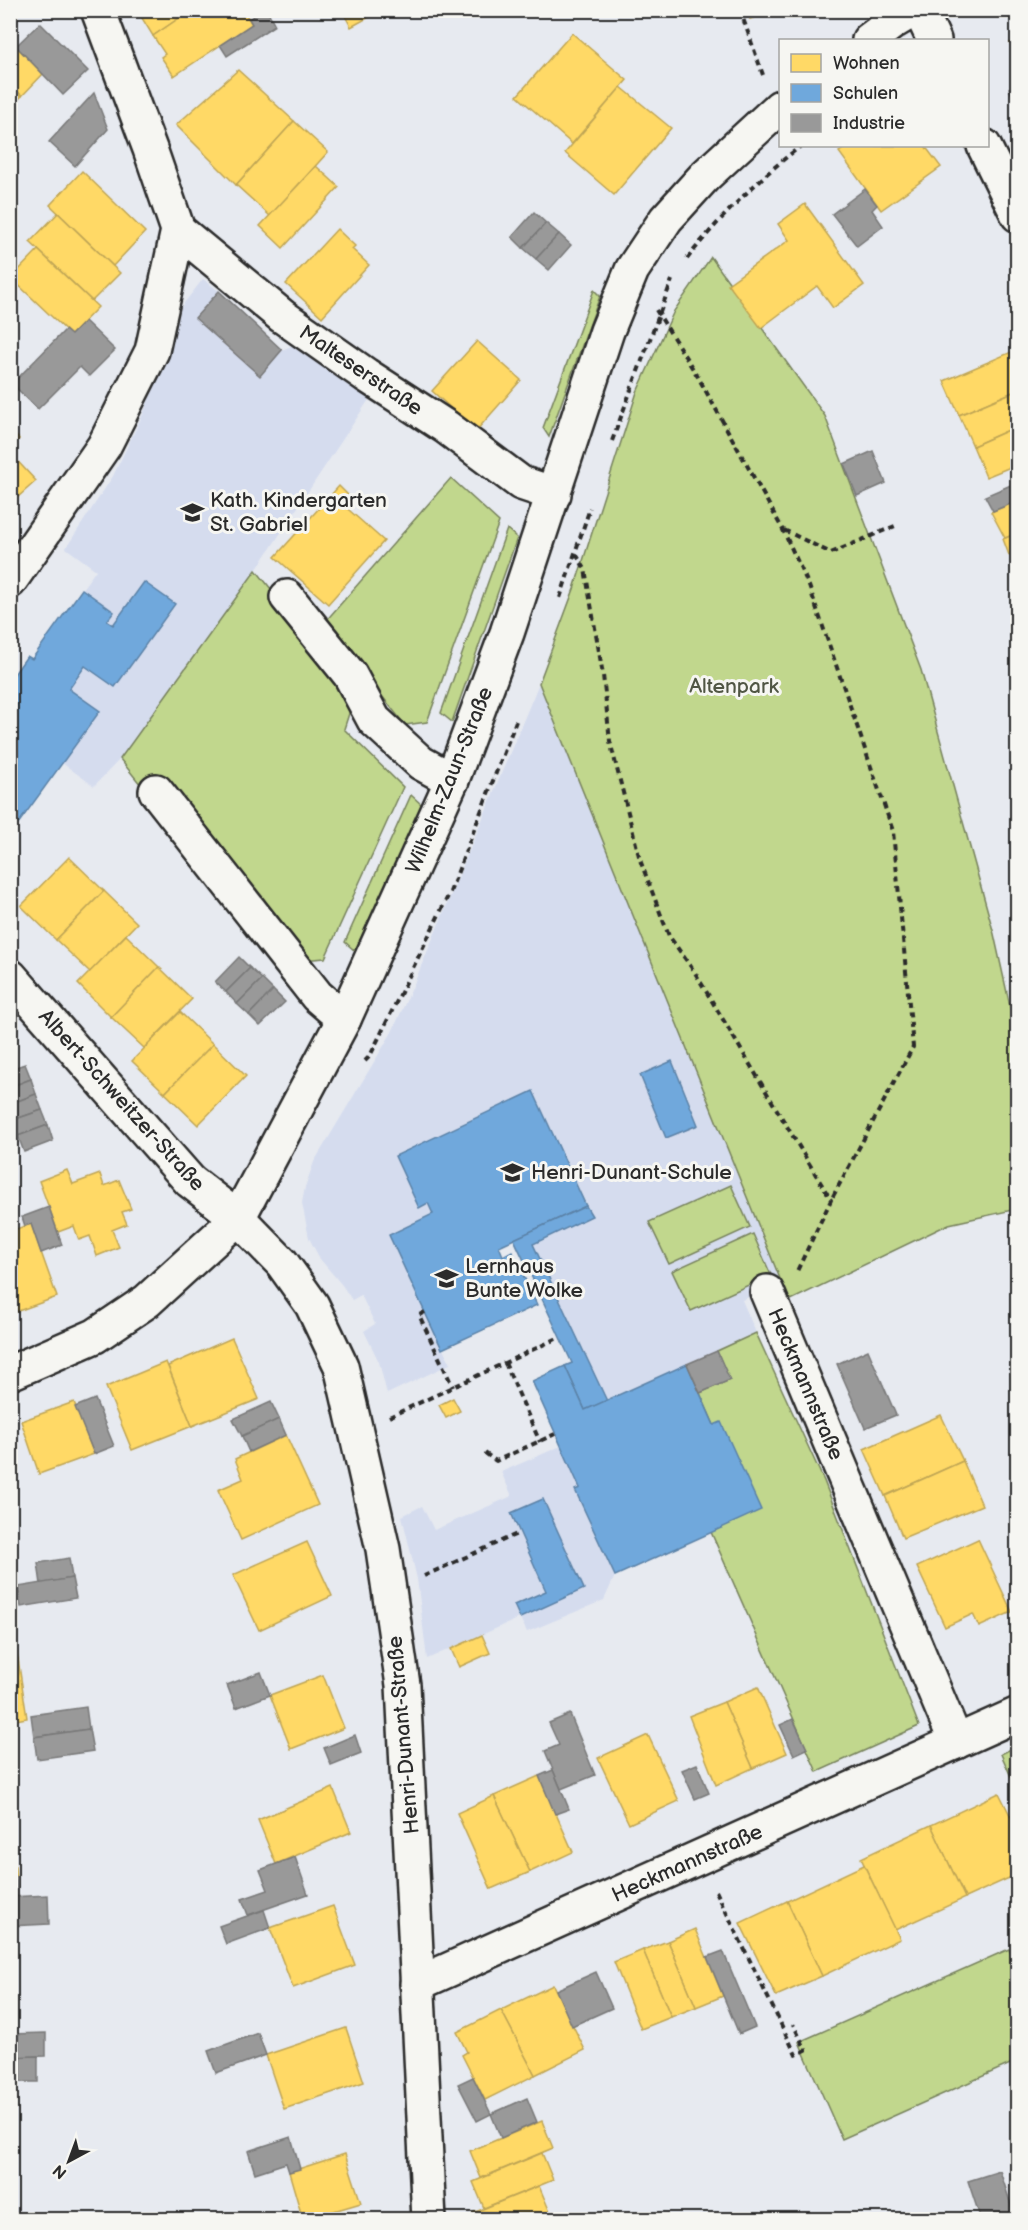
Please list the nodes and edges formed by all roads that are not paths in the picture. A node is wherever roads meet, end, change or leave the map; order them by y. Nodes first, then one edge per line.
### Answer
1 (98, 10) edge
2 (913, 10) edge
3 (920, 10) edge
4 (870, 39) edge
5 (934, 39) edge
6 (779, 108) edge
7 (984, 147) edge
8 (1017, 215) edge
9 (178, 230) junction
10 (554, 494) junction
11 (10, 581) edge
12 (287, 597) dead end
13 (452, 780) junction
14 (156, 791) dead end
15 (10, 976) edge
16 (344, 1019) junction
17 (238, 1218) junction
18 (770, 1298) road end
19 (10, 1373) edge
20 (1017, 1714) edge
21 (956, 1742) junction
22 (417, 1984) junction
23 (429, 2220) edge

1 - 9 street
2 - 4 street
3 - 5 street
6 - 10 street, Wilhelm-Zaun-Straße
7 - 8 street
9 - 10 street, Malteserstraße
9 - 11 street
10 - 13 street, Wilhelm-Zaun-Straße
12 - 13 street
13 - 16 street, Wilhelm-Zaun-Straße
14 - 16 street
15 - 17 street, Albert-Schweitzer-Straße
16 - 17 street, Wilhelm-Zaun-Straße
17 - 19 street, Wilhelm-Zaun-Straße
17 - 22 street, Henri-Dunant-Straße
18 - 21 street, Heckmannstraße
20 - 21 street, Heckmannstraße
21 - 22 street, Heckmannstraße
22 - 23 street, Henri-Dunant-Straße

